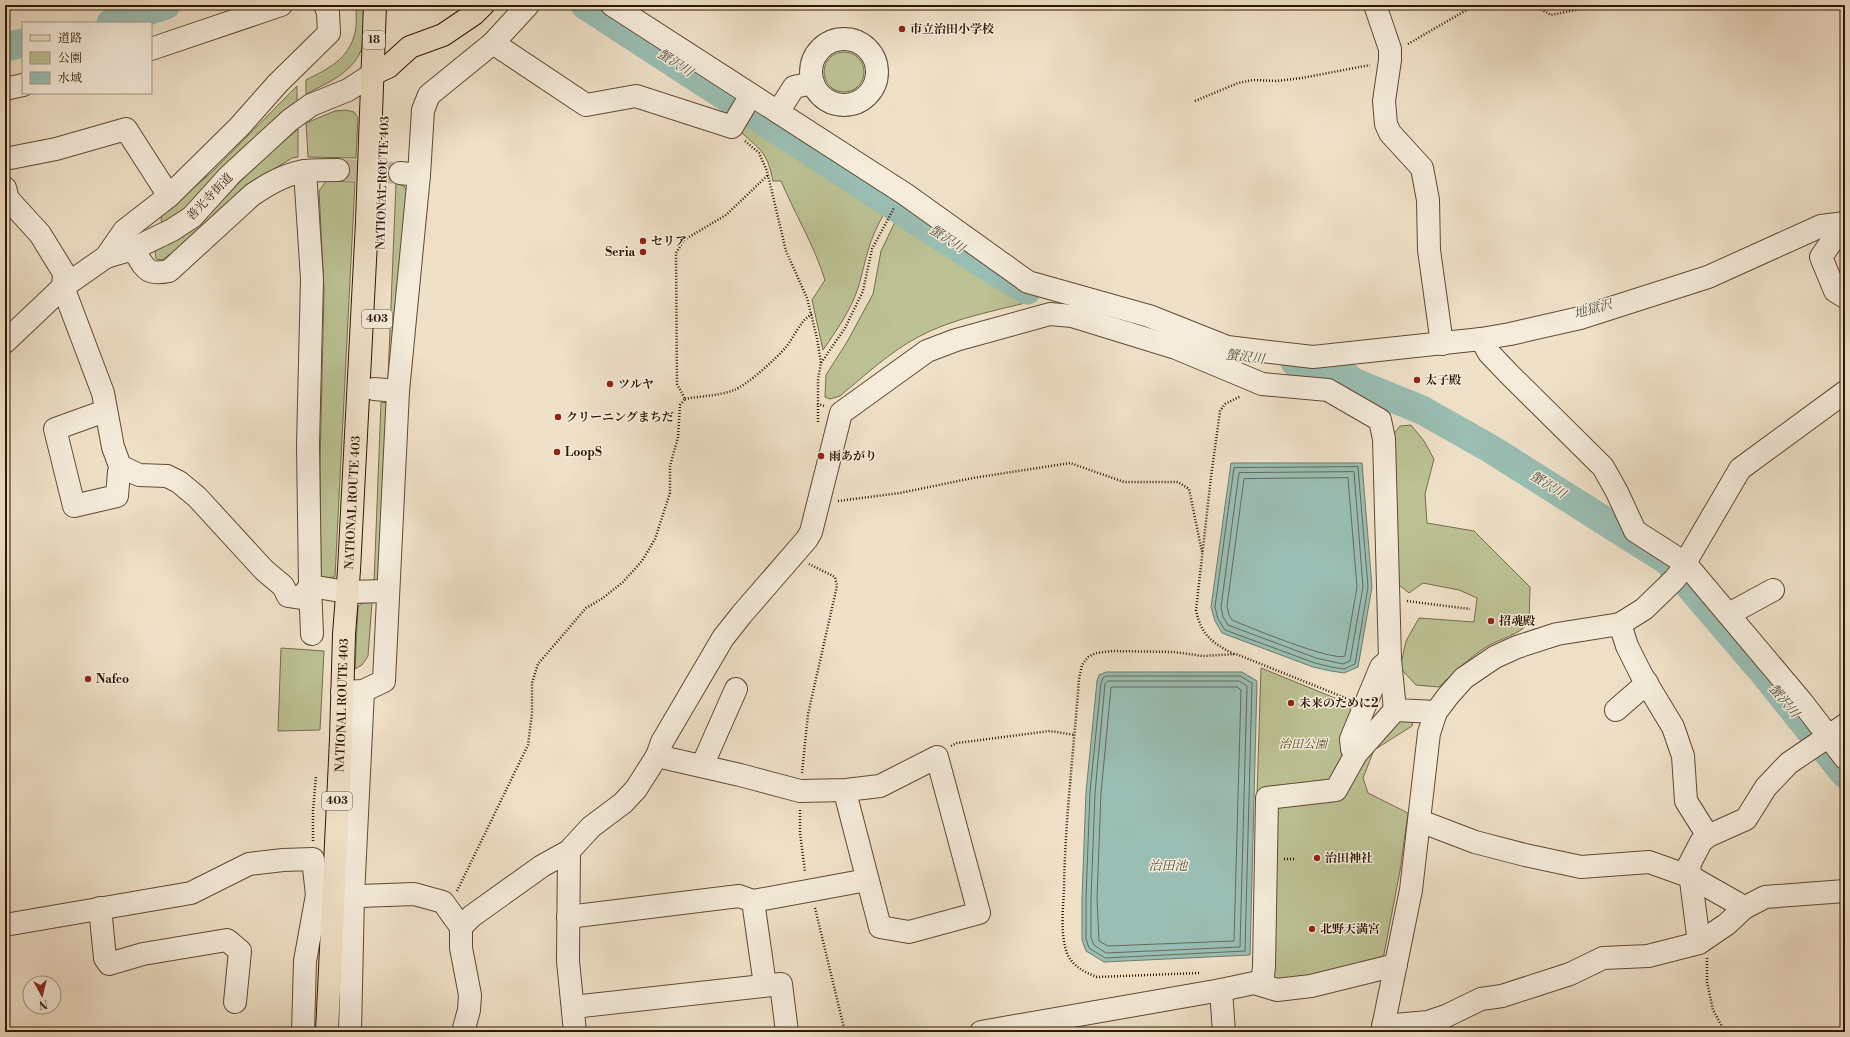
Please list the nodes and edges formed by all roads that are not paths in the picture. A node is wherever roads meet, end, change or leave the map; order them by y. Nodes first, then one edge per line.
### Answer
1 (281, 5) edge
2 (375, 5) edge
3 (390, 5) edge
4 (483, 5) edge
5 (528, 5) edge
6 (612, 5) edge
7 (1376, 5) edge
8 (326, 8) edge
9 (493, 42) junction
10 (152, 49) edge
11 (381, 70) junction
12 (813, 83) dead end
13 (22, 85) edge
14 (5, 89) edge
15 (742, 110) junction
16 (778, 112) junction
17 (5, 159) edge
18 (338, 170) tunnel mouth
19 (305, 171) junction
20 (5, 188) edge
21 (169, 196) junction
22 (1838, 224) edge
23 (133, 249) junction
24 (106, 257) junction
25 (63, 287) junction
26 (1845, 297) edge
27 (5, 342) edge
28 (1442, 344) junction
29 (1484, 344) junction
30 (374, 389) junction
31 (398, 391) junction
32 (1845, 392) edge
33 (105, 411) junction
34 (123, 469) junction
35 (349, 570) junction
36 (1681, 571) junction
37 (310, 586) junction
38 (388, 590) junction
39 (1773, 590) dead end
40 (347, 592) junction
41 (1729, 614) junction
42 (1620, 624) junction
43 (312, 634) dead end
44 (1390, 659) junction
45 (1647, 683) junction
46 (736, 689) dead end
47 (363, 691) junction
48 (342, 692) junction
49 (1395, 710) junction
50 (1616, 710) dead end
51 (1436, 712) junction
52 (1828, 737) edge
53 (1356, 754) junction
54 (657, 756) junction
55 (1845, 758) edge
56 (702, 766) junction
57 (846, 790) junction
58 (1420, 821) junction
59 (1708, 836) junction
60 (569, 851) junction
61 (1691, 877) junction
62 (866, 880) junction
63 (1845, 892) edge
64 (334, 896) junction
65 (753, 901) junction
66 (100, 908) junction
67 (1744, 908) junction
68 (568, 917) junction
69 (5, 925) edge
70 (461, 927) junction
71 (1699, 943) junction
72 (1396, 965) junction
73 (765, 985) junction
74 (1262, 985) junction
75 (1221, 990) junction
76 (235, 1002) dead end
77 (573, 1007) junction
78 (1383, 1029) edge
79 (302, 1032) edge
80 (327, 1032) edge
81 (350, 1032) edge
82 (463, 1032) edge
83 (575, 1032) edge
84 (787, 1032) edge
85 (981, 1032) edge
86 (1224, 1032) edge

1 - 10 street
2 - 11 main road, 18
3 - 11 main road, 18
4 - 11 main road
5 - 9 street
6 - 15 street
7 - 28 street
8 - 21 street
9 - 15 street
9 - 31 street
11 - 23 street, 善光寺街道
11 - 30 main road, NATIONAL ROUTE 403 / 403
11 - 35 main road, NATIONAL ROUTE 403 / 403
12 - 16 street
13 - 14 street
15 - 16 street
16 - 28 street
17 - 21 street
18 - 19 street
19 - 23 street
19 - 37 street
20 - 25 street
21 - 24 street
22 - 26 street
22 - 29 street
23 - 24 street, 善光寺街道
24 - 25 street, 善光寺街道
25 - 27 street, 善光寺街道
25 - 33 street
28 - 29 street
29 - 36 street
30 - 31 street
30 - 35 main road, NATIONAL ROUTE 403 / 403
31 - 38 street
32 - 36 street
33 - 34 street
33 - 34 street
34 - 37 street
35 - 40 main road, NATIONAL ROUTE 403 / 403
36 - 41 street
36 - 42 street
37 - 40 street
37 - 43 street
38 - 40 street
38 - 47 street
39 - 41 street
40 - 48 main road, NATIONAL ROUTE 403 / 403
41 - 52 street
42 - 45 street
42 - 51 street
44 - 49 street
44 - 53 street
44 - 54 street
45 - 50 street
45 - 59 street
46 - 56 street
47 - 48 street
47 - 64 street
48 - 64 main road, NATIONAL ROUTE 403 / 403
49 - 51 street
49 - 53 street
51 - 58 street
52 - 55 street
52 - 59 street
53 - 74 street
54 - 56 street
54 - 60 street
56 - 57 street
57 - 62 street
57 - 62 street
58 - 61 street
58 - 72 street
59 - 61 street
60 - 68 street
60 - 70 street
61 - 67 street
61 - 71 street
62 - 65 street
63 - 67 street
64 - 66 street
64 - 70 street
64 - 79 street
64 - 80 main road, NATIONAL ROUTE 403 / 403
64 - 81 street
65 - 68 street
65 - 73 street
66 - 69 street
66 - 76 street
67 - 71 street
68 - 77 street
70 - 82 street
71 - 78 street
72 - 74 street
72 - 78 street
73 - 77 street
73 - 84 street
74 - 75 street
75 - 85 street
75 - 86 street
77 - 83 street

